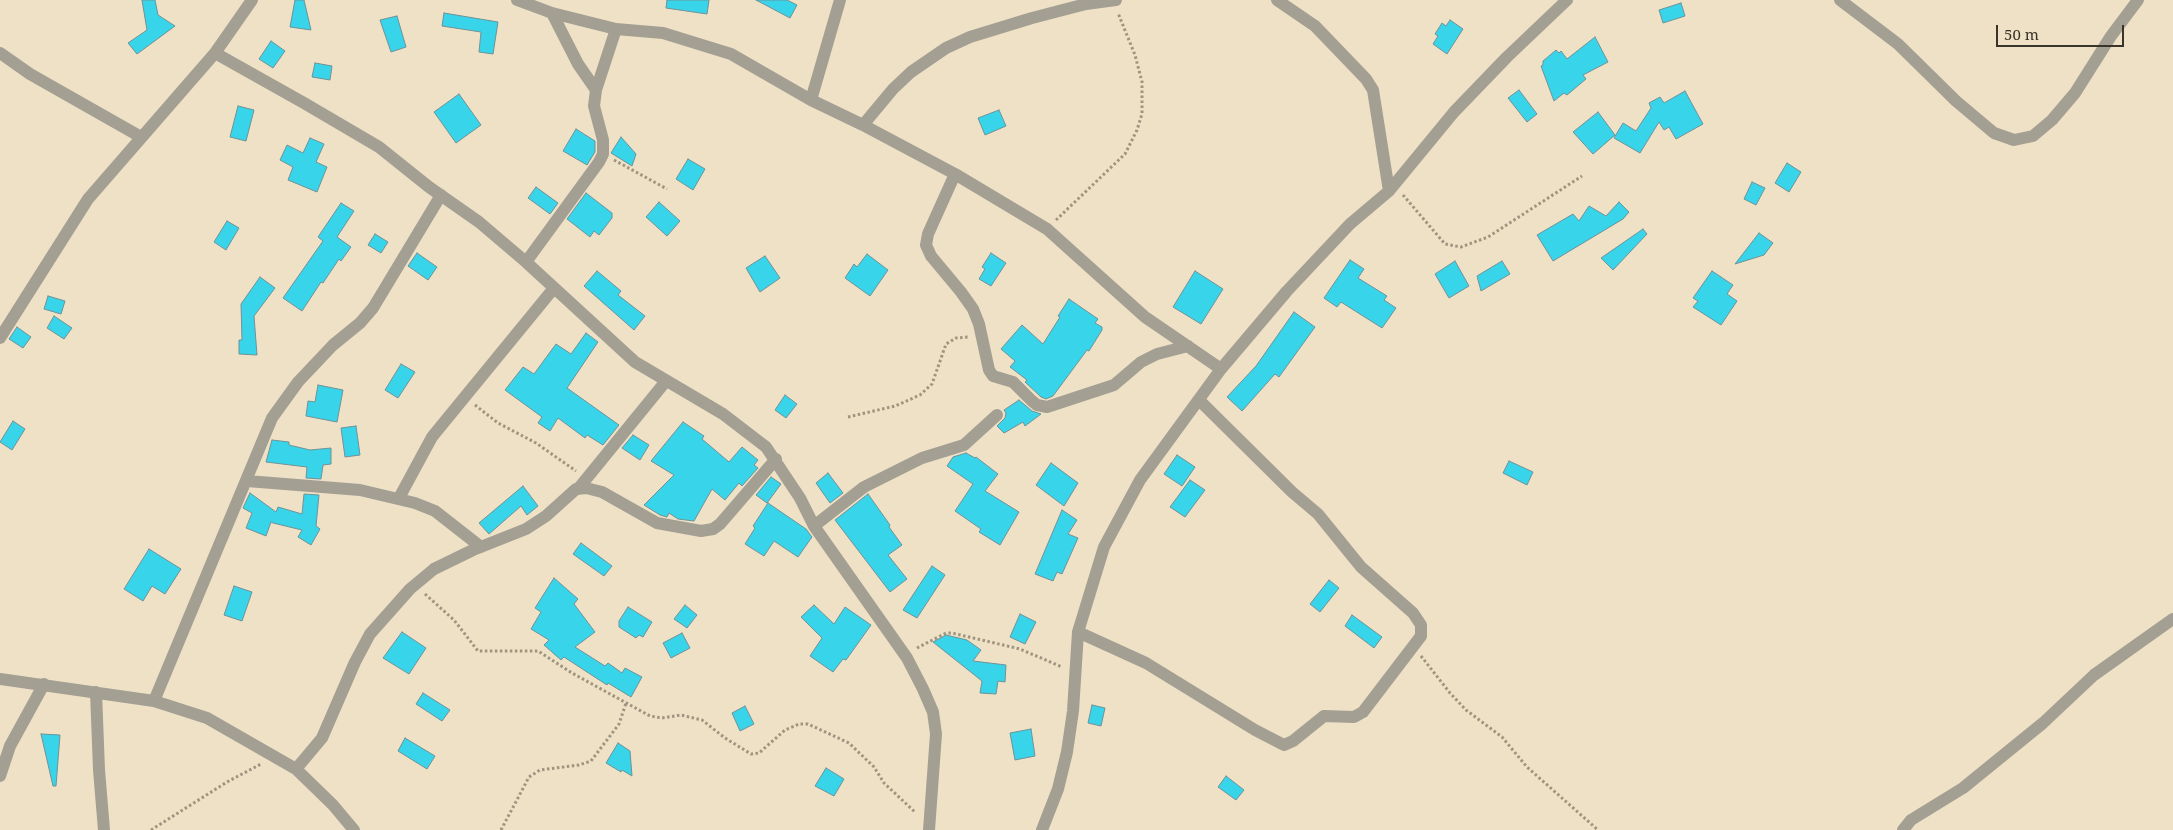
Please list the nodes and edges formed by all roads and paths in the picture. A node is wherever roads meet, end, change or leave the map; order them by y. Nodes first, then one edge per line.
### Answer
1 (252, 0) edge
2 (517, 0) edge
3 (840, 0) edge
4 (1116, 0) edge
5 (1278, 0) edge
6 (1567, 0) edge
7 (1840, 0) edge
8 (2138, 0) edge
9 (552, 13) junction
10 (616, 29) junction
11 (0, 53) edge
12 (215, 53) junction
13 (596, 90) junction
14 (811, 100) junction
15 (863, 125) junction
16 (141, 137) junction
17 (603, 154) junction
18 (955, 174) junction
19 (1582, 176) dead end
20 (1391, 188) junction
21 (667, 189) dead end
22 (441, 195) junction
23 (1047, 229) junction
24 (526, 262) junction
25 (554, 288) junction
26 (982, 337) junction
27 (0, 338) edge
28 (1188, 346) junction
29 (1221, 369) junction
30 (666, 381) junction
31 (464, 396) junction
32 (1199, 400) junction
33 (997, 415) dead end
34 (848, 417) dead end
35 (776, 458) junction
36 (247, 481) junction
37 (582, 484) junction
38 (399, 498) junction
39 (814, 526) junction
40 (481, 547) junction
41 (415, 584) junction
42 (2173, 619) edge
43 (1078, 632) junction
44 (1414, 647) junction
45 (904, 654) junction
46 (1074, 672) junction
47 (0, 679) edge
48 (44, 684) junction
49 (96, 692) junction
50 (154, 701) junction
51 (626, 702) junction
52 (278, 757) junction
53 (296, 769) junction
54 (0, 776) edge
55 (929, 828) edge
56 (104, 830) edge
57 (151, 830) edge
58 (354, 830) edge
59 (501, 830) edge
60 (1042, 830) edge
61 (1598, 830) edge
62 (1903, 830) edge

1 - 12 street
2 - 9 street
3 - 14 street
4 - 15 street
4 - 23 path
5 - 20 street
6 - 20 street
7 - 8 street
9 - 10 street
9 - 13 street
10 - 13 street
10 - 14 street
11 - 16 street
12 - 16 street
12 - 22 street
13 - 17 street
14 - 15 street
15 - 18 street
16 - 27 street
17 - 21 path
17 - 24 street
18 - 23 street
18 - 26 street
19 - 20 path
20 - 29 street
22 - 24 street
22 - 36 street
23 - 28 street
24 - 25 street
25 - 30 street
25 - 31 street
26 - 28 street
26 - 34 path
28 - 29 street
29 - 32 street
30 - 35 street
30 - 37 street
31 - 37 path
31 - 38 street
32 - 43 street
32 - 44 street
33 - 39 street
35 - 37 street
35 - 39 street
36 - 38 street
36 - 50 street
37 - 40 street
38 - 40 street
39 - 45 street
40 - 41 street
41 - 51 path
41 - 53 street
42 - 62 street
43 - 44 street
43 - 46 street
44 - 61 path
45 - 46 path
45 - 55 street
46 - 60 street
47 - 48 street
48 - 49 street
48 - 54 street
49 - 50 street
49 - 56 street
50 - 52 street
51 - 55 path
51 - 59 path
52 - 53 street
52 - 57 path
53 - 58 street

